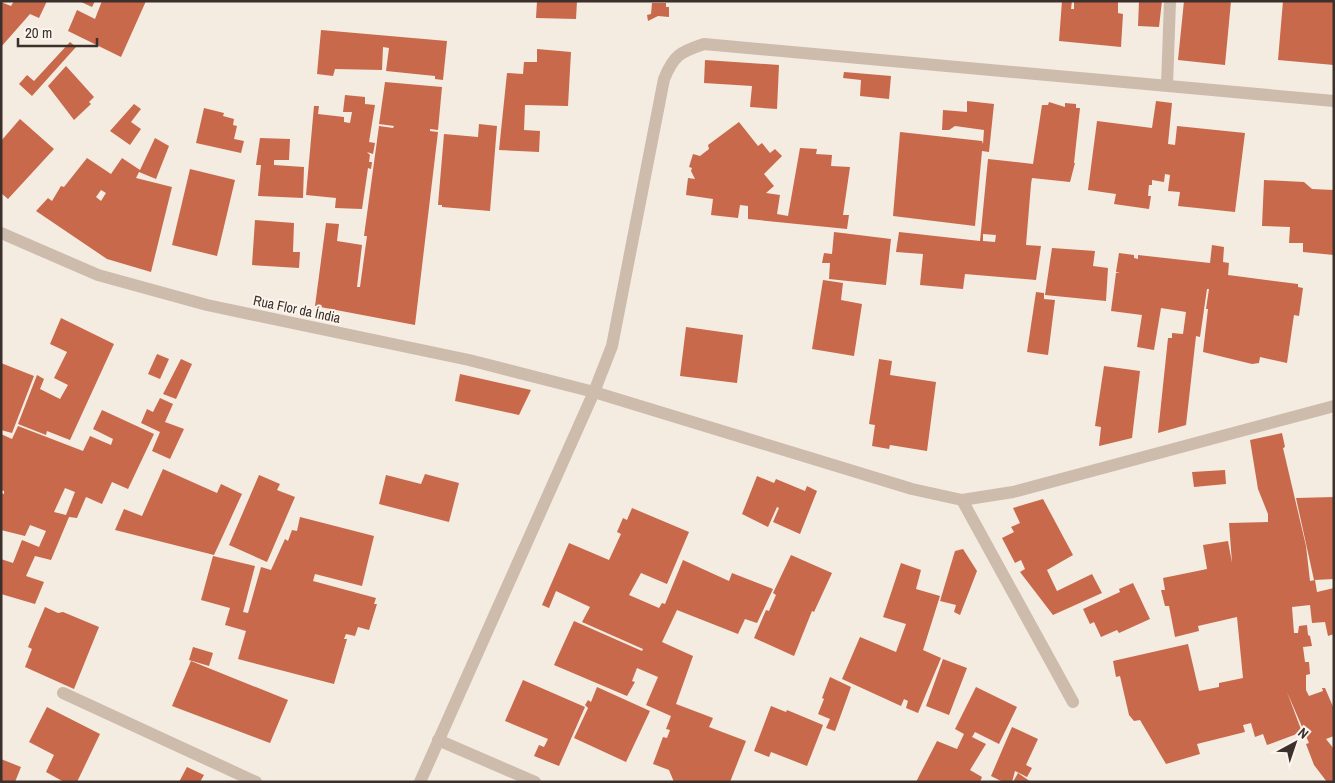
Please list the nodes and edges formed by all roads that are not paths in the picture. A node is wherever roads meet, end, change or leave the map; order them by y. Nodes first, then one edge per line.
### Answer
1 (1170, 1) edge
2 (1166, 85) junction
3 (1334, 101) edge
4 (1, 233) edge
5 (594, 392) junction
6 (1334, 406) edge
7 (962, 500) junction
8 (63, 693) dead end
9 (1073, 702) dead end
10 (438, 740) junction
11 (256, 782) edge
12 (420, 782) edge
13 (535, 782) edge

1 - 2 street
2 - 3 street
2 - 5 street
4 - 5 street, Rua Flor da Índia
5 - 7 street, Rua Flor da Índia
5 - 10 street
6 - 7 street
7 - 9 street
8 - 11 street
10 - 12 street
10 - 13 street

